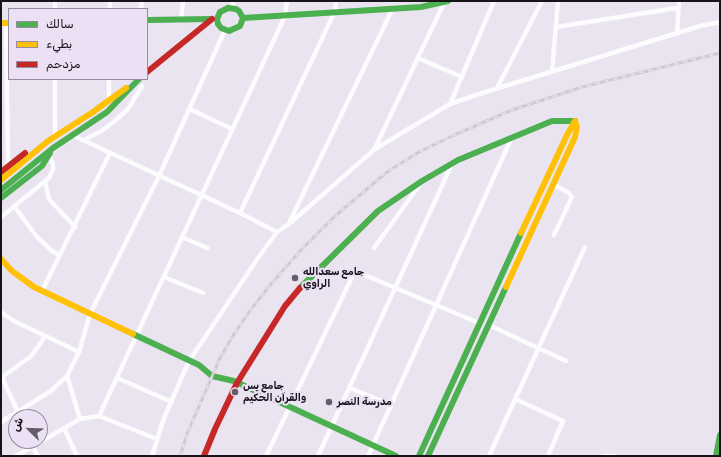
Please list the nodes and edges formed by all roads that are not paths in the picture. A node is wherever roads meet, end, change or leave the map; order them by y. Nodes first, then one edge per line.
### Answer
1 (182, 1) edge
2 (287, 1) edge
3 (336, 1) edge
4 (494, 1) edge
5 (542, 1) edge
6 (558, 1) edge
7 (678, 1) edge
8 (444, 2) edge
9 (233, 4) edge
10 (392, 5) edge
11 (677, 8) junction
12 (335, 11) junction
13 (285, 16) junction
14 (243, 18) junction
15 (214, 19) junction
16 (148, 20) edge
17 (181, 20) junction
18 (720, 22) edge
19 (5, 23) edge
20 (556, 27) junction
21 (225, 30) junction
22 (677, 33) junction
23 (418, 58) junction
24 (148, 71) edge
25 (552, 71) junction
26 (462, 77) junction
27 (55, 80) edge
28 (109, 80) edge
29 (138, 80) edge
30 (138, 80) edge
31 (142, 86) dead end
32 (497, 88) junction
33 (109, 101) junction
34 (450, 104) junction
35 (190, 109) junction
36 (575, 121) junction
37 (232, 129) junction
38 (72, 135) junction
39 (55, 137) junction
40 (512, 137) junction
41 (84, 140) junction
42 (48, 141) junction
43 (53, 148) junction
44 (375, 149) junction
45 (110, 153) junction
46 (49, 154) junction
47 (452, 164) junction
48 (8, 166) junction
49 (1, 172) edge
50 (159, 176) junction
51 (547, 179) junction
52 (1, 180) edge
53 (422, 181) junction
54 (45, 182) junction
55 (553, 183) junction
56 (1, 190) edge
57 (202, 196) junction
58 (1, 198) edge
59 (14, 206) junction
60 (240, 213) junction
61 (1, 217) edge
62 (289, 224) junction
63 (75, 227) junction
64 (277, 232) junction
65 (554, 235) dead end
66 (182, 237) junction
67 (585, 247) dead end
68 (207, 248) dead end
69 (374, 248) dead end
70 (60, 255) junction
71 (1, 259) edge
72 (3, 267) edge
73 (164, 277) junction
74 (395, 288) junction
75 (42, 291) junction
76 (204, 293) dead end
77 (437, 305) junction
78 (90, 314) junction
79 (2, 315) edge
80 (479, 323) junction
81 (489, 326) junction
82 (44, 336) junction
83 (137, 336) junction
84 (539, 348) junction
85 (79, 352) junction
86 (189, 361) junction
87 (566, 361) dead end
88 (2, 376) edge
89 (67, 376) junction
90 (117, 378) junction
91 (237, 383) junction
92 (350, 388) junction
93 (515, 399) junction
94 (172, 402) junction
95 (391, 405) junction
96 (289, 407) junction
97 (441, 408) junction
98 (17, 409) edge
99 (23, 409) edge
100 (450, 412) junction
101 (100, 416) junction
102 (80, 419) junction
103 (332, 427) junction
104 (64, 428) junction
105 (720, 435) edge
106 (48, 437) edge
107 (157, 439) junction
108 (373, 445) junction
109 (28, 449) edge
110 (16, 456) edge
111 (77, 456) edge
112 (152, 456) edge
113 (204, 456) edge
114 (266, 456) edge
115 (318, 456) edge
116 (368, 456) edge
117 (396, 456) edge
118 (419, 456) edge
119 (428, 456) edge
120 (489, 456) edge
121 (548, 456) edge
122 (604, 456) edge
123 (614, 456) edge
124 (716, 456) edge

1 - 17 street
2 - 13 street
3 - 12 street
4 - 26 street
5 - 32 street
6 - 20 street
7 - 11 street
8 - 10 main road
8 - 23 street
9 - 14 main road
9 - 15 main road
10 - 12 main road
10 - 62 street
11 - 20 street
11 - 22 street
12 - 13 main road
12 - 60 street
13 - 14 main road
13 - 37 street
14 - 21 main road
15 - 17 main road
15 - 21 main road
15 - 24 main road
16 - 17 main road
18 - 22 street
19 - 48 street
20 - 25 street
21 - 35 street
22 - 25 street
23 - 26 street
23 - 44 street
25 - 32 street
26 - 34 street
27 - 39 street
28 - 33 street
29 - 33 main road
30 - 38 main road
31 - 41 street
32 - 34 street
33 - 39 main road
34 - 44 street
35 - 37 street
35 - 50 street
36 - 40 main road
36 - 51 main road
36 - 55 main road
37 - 57 street
38 - 41 street
38 - 43 main road
39 - 42 main road
40 - 47 main road
40 - 77 street
41 - 45 street
42 - 48 main road
42 - 52 main road
43 - 46 main road
43 - 56 main road
44 - 62 street
45 - 50 street
45 - 63 street
46 - 54 street
46 - 58 main road
47 - 53 main road
47 - 74 street
48 - 49 main road
50 - 57 street
50 - 78 street
51 - 55 main road
51 - 80 main road
53 - 69 street
53 - 91 main road
54 - 59 street
54 - 63 street
55 - 65 street
55 - 81 main road
57 - 60 street
57 - 66 street
59 - 61 street
59 - 70 street
60 - 64 street
62 - 64 street
63 - 70 street
64 - 86 street
66 - 68 street
66 - 73 street
67 - 84 street
70 - 75 street
71 - 72 main road
72 - 75 main road
73 - 76 street
73 - 83 street
74 - 77 street
74 - 92 street
74 - 96 street
75 - 78 main road
77 - 80 street
77 - 95 street
78 - 83 main road
78 - 85 street
79 - 82 street
80 - 97 main road
81 - 84 street
81 - 100 main road
82 - 85 street
82 - 88 street
83 - 86 main road
83 - 90 street
84 - 87 street
84 - 93 street
85 - 89 street
86 - 91 main road
86 - 94 street
88 - 98 street
89 - 99 street
89 - 102 street
90 - 94 street
90 - 101 street
91 - 96 main road
91 - 113 main road
92 - 95 street
92 - 103 street
93 - 120 street
93 - 121 street
94 - 107 street
95 - 108 street
96 - 103 main road
96 - 114 street
97 - 100 main road
97 - 118 main road
100 - 119 main road
101 - 102 street
101 - 107 street
102 - 104 street
103 - 108 main road
103 - 115 street
104 - 106 street
104 - 111 street
105 - 124 main road
107 - 112 street
108 - 116 street
108 - 117 main road
109 - 110 street
122 - 123 street

